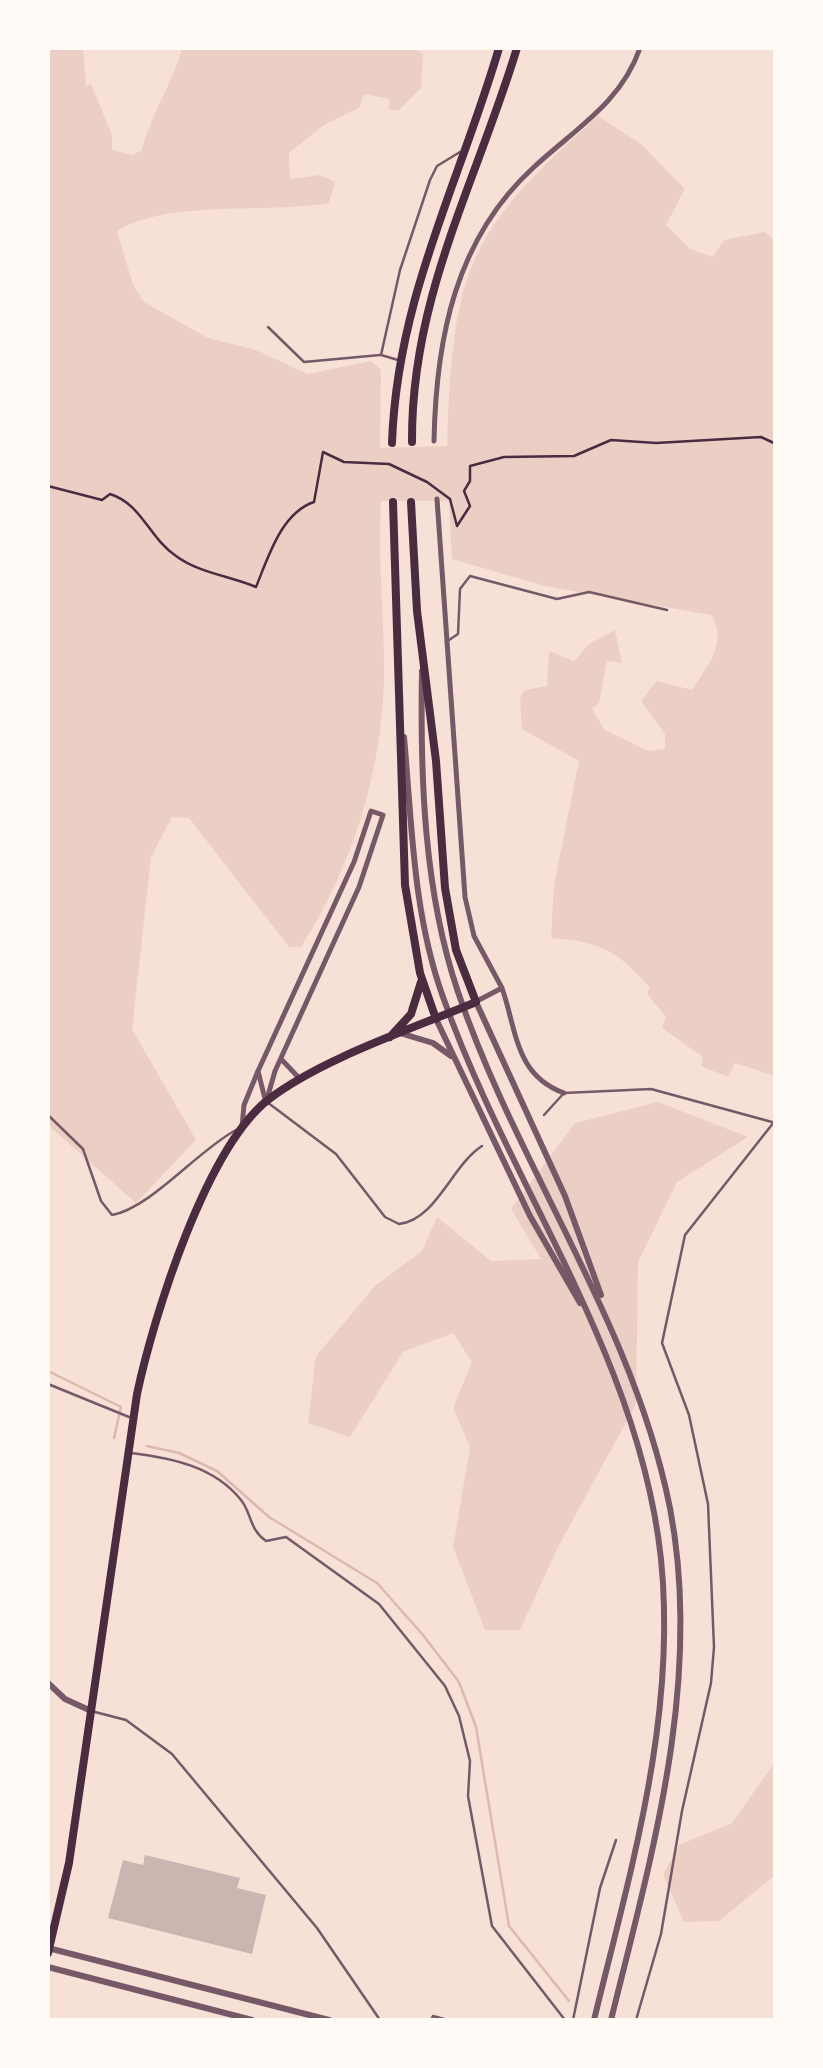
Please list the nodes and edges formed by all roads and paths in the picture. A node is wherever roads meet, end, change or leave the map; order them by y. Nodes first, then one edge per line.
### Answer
1 (499, 48) edge
2 (517, 48) edge
3 (640, 48) edge
4 (466, 149) junction
5 (268, 328) dead end
6 (382, 355) junction
7 (398, 360) junction
8 (434, 441) dead end
9 (412, 442) dead end
10 (392, 444) dead end
11 (776, 444) edge
12 (48, 486) edge
13 (437, 499) dead end
14 (393, 502) dead end
15 (411, 502) dead end
16 (667, 610) dead end
17 (445, 642) junction
18 (422, 668) junction
19 (401, 703) junction
20 (420, 972) junction
21 (502, 988) junction
22 (476, 1002) junction
23 (436, 1019) junction
24 (403, 1034) junction
25 (385, 1042) junction
26 (281, 1058) junction
27 (456, 1060) junction
28 (258, 1070) junction
29 (300, 1079) junction
30 (564, 1093) junction
31 (266, 1102) junction
32 (48, 1115) edge
33 (544, 1115) dead end
34 (775, 1122) edge
35 (242, 1127) junction
36 (482, 1146) dead end
37 (607, 1316) junction
38 (592, 1320) junction
39 (48, 1384) edge
40 (130, 1418) junction
41 (130, 1453) junction
42 (48, 1684) edge
43 (89, 1710) junction
44 (616, 1840) dead end
45 (48, 1950) edge
46 (48, 1967) edge
47 (252, 2020) edge
48 (329, 2020) edge
49 (380, 2020) edge
50 (431, 2020) edge
51 (448, 2020) edge
52 (565, 2020) edge
53 (574, 2020) edge
54 (594, 2020) edge
55 (612, 2020) edge
56 (636, 2020) edge

1 - 4 main road
2 - 9 main road
3 - 8 street
4 - 6 lane
4 - 7 main road
5 - 6 lane
6 - 7 lane
7 - 10 main road
11 - 12 path
13 - 17 street
14 - 19 main road
15 - 18 main road
16 - 17 lane
17 - 21 street
18 - 22 main road
18 - 37 street
19 - 20 main road
19 - 38 street
20 - 23 main road
20 - 25 main road
21 - 22 street
21 - 30 street
22 - 23 main road
22 - 37 street
23 - 24 main road
23 - 27 street
24 - 25 main road
24 - 27 street
25 - 29 main road
26 - 28 street
26 - 29 street
26 - 31 street
27 - 38 street
28 - 31 street
28 - 35 street
29 - 31 main road
30 - 33 lane
30 - 34 lane
31 - 35 main road
31 - 36 lane
32 - 35 lane
34 - 56 lane
35 - 40 main road
37 - 55 street
38 - 54 street
39 - 40 lane
40 - 41 main road
41 - 43 main road
41 - 52 lane
42 - 43 street
43 - 45 main road
43 - 49 lane
44 - 53 lane
45 - 48 street
46 - 47 street
50 - 51 lane

